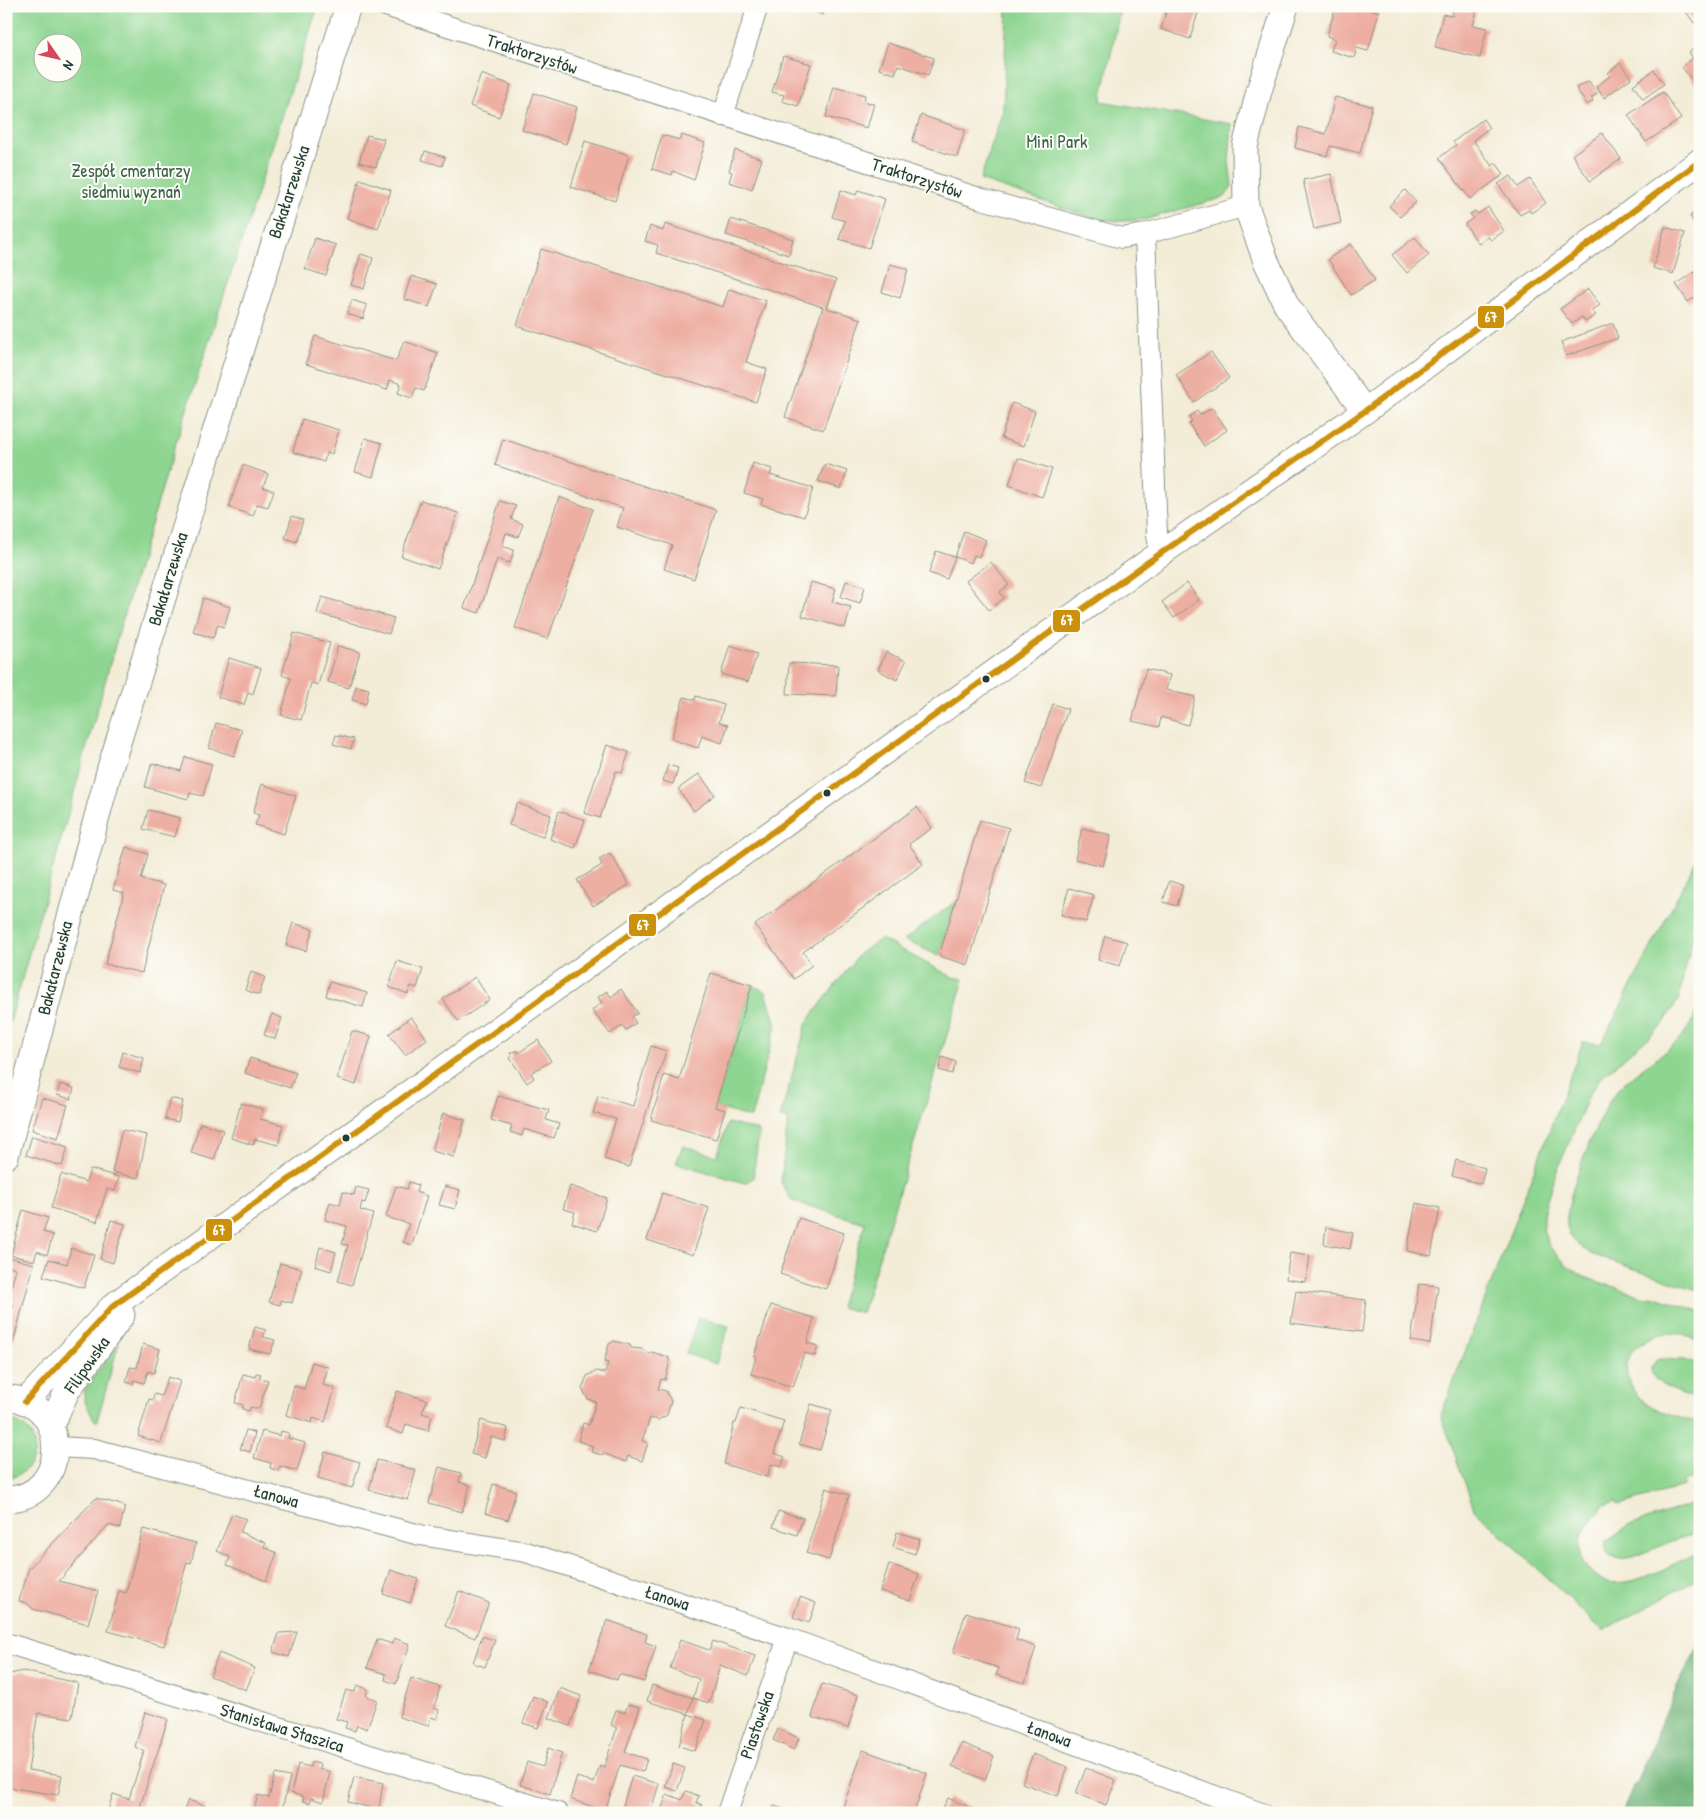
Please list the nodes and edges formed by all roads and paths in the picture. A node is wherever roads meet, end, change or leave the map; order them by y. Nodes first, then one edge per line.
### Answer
1 (348, 6) edge
2 (386, 6) edge
3 (758, 6) edge
4 (1286, 6) edge
5 (724, 116) junction
6 (1700, 161) edge
7 (1246, 206) junction
8 (1145, 234) junction
9 (1365, 411) junction
10 (1160, 554) junction
11 (6, 1156) edge
12 (145, 1283) junction
13 (16, 1400) edge
14 (53, 1436) junction
15 (6, 1499) edge
16 (788, 1638) junction
17 (6, 1643) edge
18 (558, 1813) edge
19 (726, 1813) edge
20 (1261, 1813) edge

1 - 11 street, Bakałarzewska
2 - 5 street, Traktorzystów
3 - 5 street
4 - 7 street
5 - 8 street, Traktorzystów
6 - 9 street, Filipowska
7 - 8 street, Traktorzystów
7 - 9 street
8 - 10 street
9 - 10 street, Filipowska
10 - 12 street, Filipowska
12 - 13 street, Filipowska
12 - 14 street, Filipowska
13 - 14 street
14 - 15 street, Filipowska
14 - 16 street, Łanowa
16 - 19 street, Piastowska
16 - 20 street, Łanowa
17 - 18 street, Stanisława Staszica

